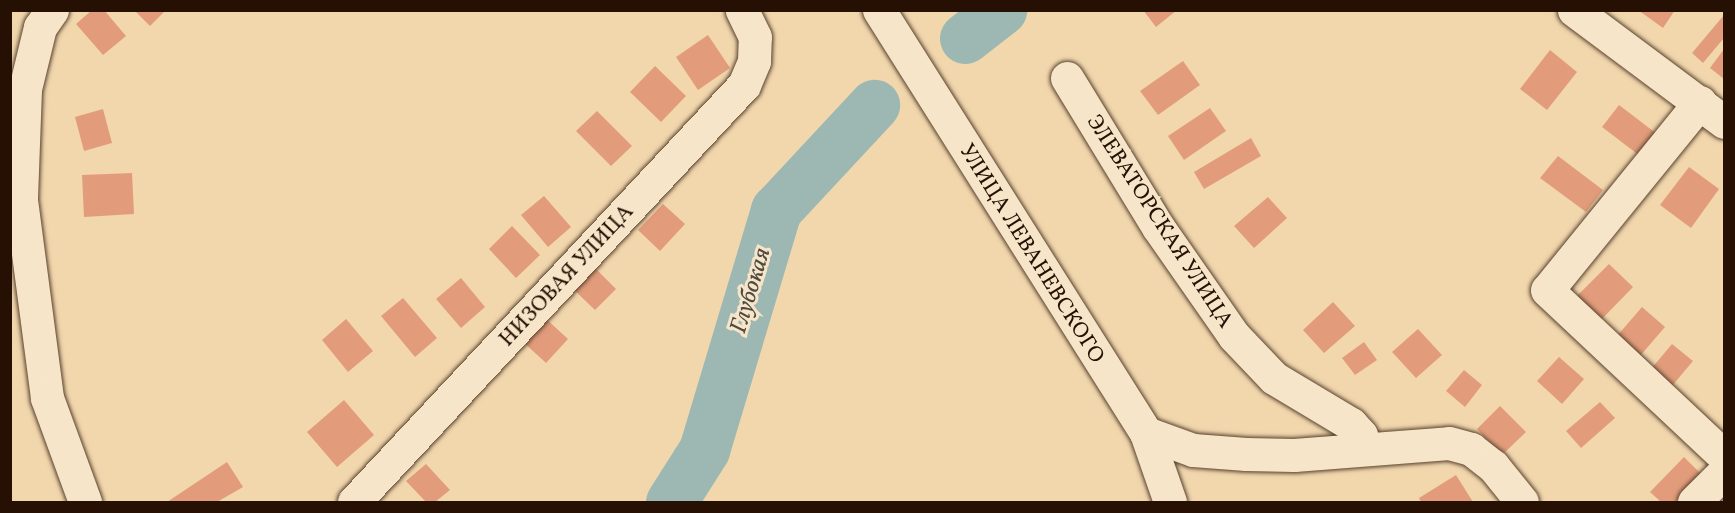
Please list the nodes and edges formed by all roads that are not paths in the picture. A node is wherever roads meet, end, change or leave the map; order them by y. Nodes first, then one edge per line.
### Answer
1 (879, 10) edge
2 (1574, 10) edge
3 (46, 19) edge
4 (749, 24) edge
5 (1067, 78) dead end
6 (1712, 112) edge
7 (1146, 433) junction
8 (1364, 448) junction
9 (1725, 456) edge
10 (1725, 472) edge
11 (85, 502) edge
12 (354, 502) edge
13 (1170, 502) edge
14 (1522, 502) edge
15 (1694, 502) edge

1 - 7 street, УЛИЦА ЛЕВАНЕВСКОГО
2 - 6 street
3 - 11 street
4 - 12 street, НИЗОВАЯ УЛИЦА
5 - 8 street, ЭЛЕВАТОРСКАЯ УЛИЦА
6 - 9 street
7 - 8 street
7 - 13 street, УЛИЦА ЛЕВАНЕВСКОГО
8 - 14 street
10 - 15 street

